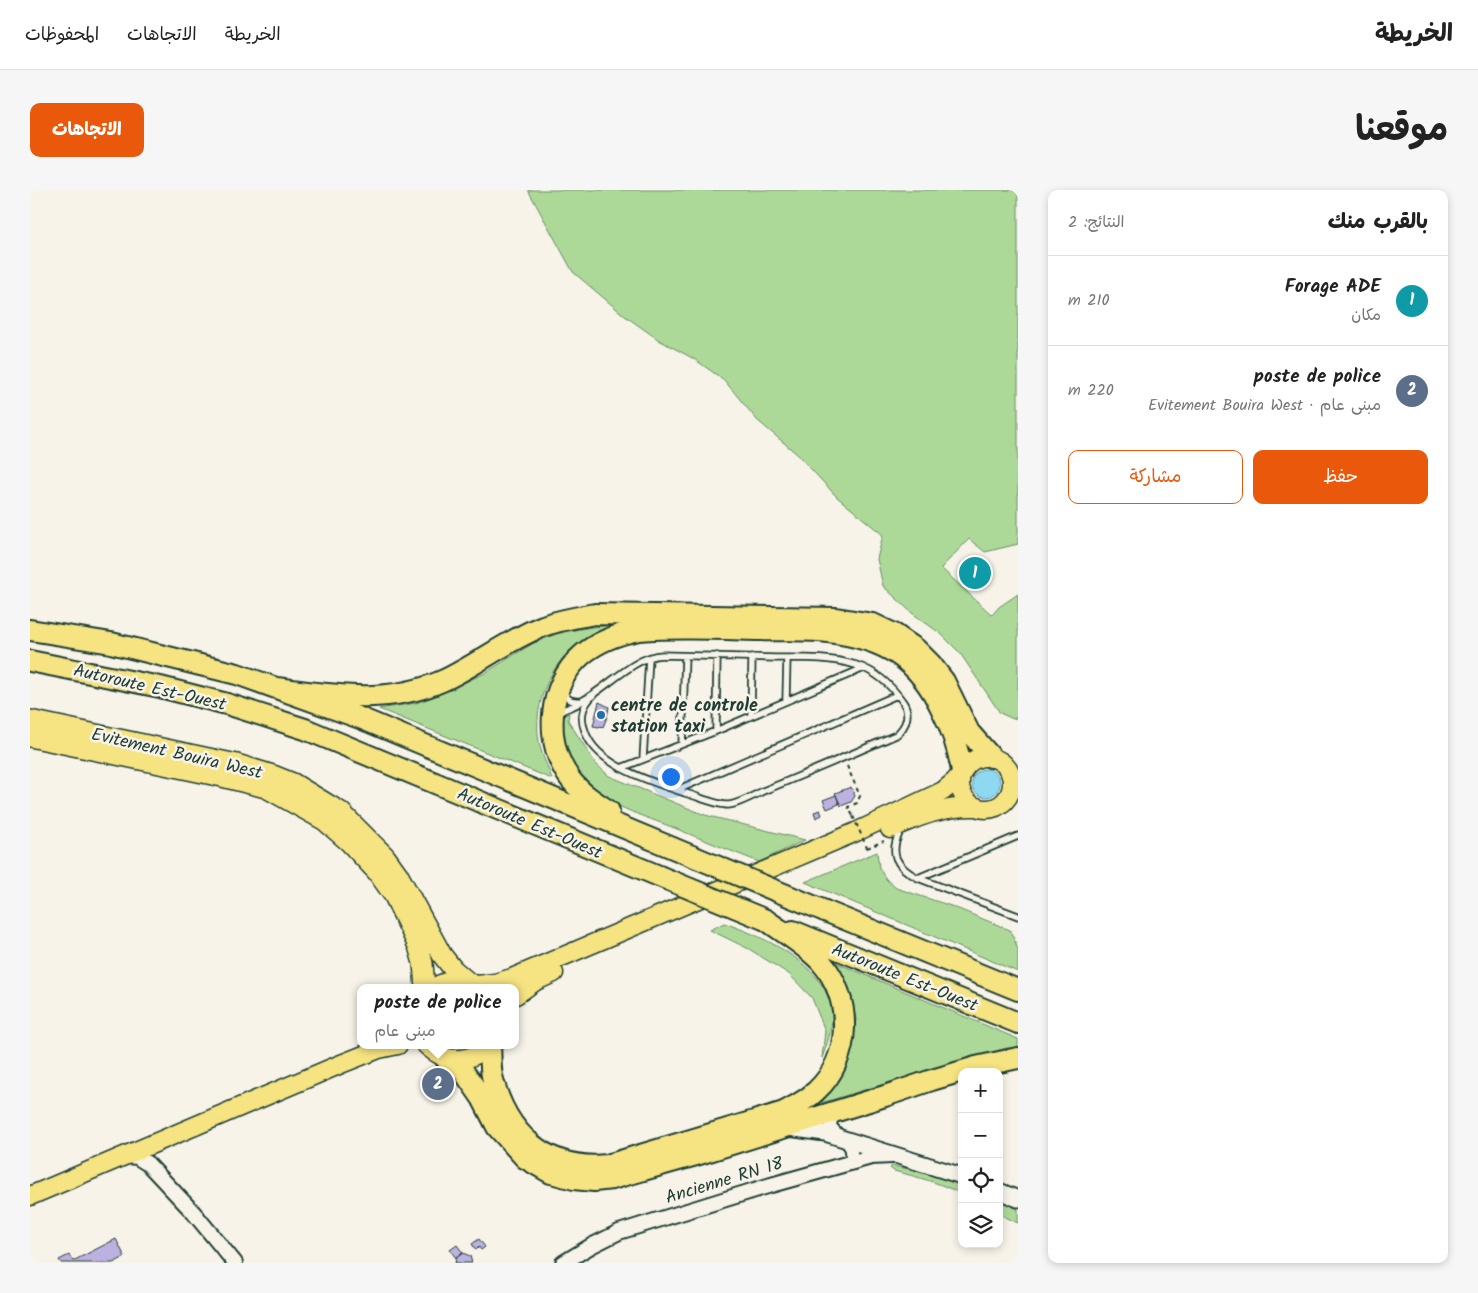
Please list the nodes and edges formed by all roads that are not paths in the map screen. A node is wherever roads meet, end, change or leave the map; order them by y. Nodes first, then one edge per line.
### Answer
1 (30, 630) edge
2 (685, 656) junction
3 (717, 656) junction
4 (752, 657) junction
5 (649, 658) junction
6 (787, 658) junction
7 (30, 660) edge
8 (864, 668) junction
9 (562, 682) junction
10 (276, 688) junction
11 (594, 694) junction
12 (897, 695) junction
13 (786, 700) junction
14 (582, 701) junction
15 (751, 716) junction
16 (30, 720) edge
17 (552, 727) junction
18 (716, 731) junction
19 (30, 737) edge
20 (682, 744) junction
21 (1018, 757) edge
22 (994, 758) junction
23 (643, 759) junction
24 (621, 768) junction
25 (962, 772) junction
26 (1014, 785) edge
27 (677, 790) junction
28 (977, 807) junction
29 (905, 822) junction
30 (1018, 836) edge
31 (653, 839) junction
32 (918, 878) junction
33 (1018, 916) edge
34 (766, 920) junction
35 (425, 984) edge
36 (440, 984) edge
37 (471, 984) edge
38 (474, 984) edge
39 (485, 984) edge
40 (1018, 990) edge
41 (519, 993) edge
42 (1018, 1023) edge
43 (357, 1045) edge
44 (380, 1049) edge
45 (484, 1049) edge
46 (489, 1049) edge
47 (435, 1052) edge
48 (1018, 1058) edge
49 (841, 1110) junction
50 (783, 1128) junction
51 (845, 1141) junction
52 (153, 1144) junction
53 (126, 1156) junction
54 (903, 1156) junction
55 (850, 1163) junction
56 (148, 1164) junction
57 (958, 1175) edge
58 (30, 1184) edge
59 (1003, 1193) edge
60 (30, 1196) edge
61 (1018, 1199) edge
62 (236, 1263) edge
63 (563, 1263) edge

1 - 10 highway, Autoroute Est-Ouest
2 - 3 lane
2 - 5 lane
2 - 20 lane
3 - 4 lane
3 - 18 lane
4 - 6 lane
4 - 15 lane
5 - 11 lane
5 - 23 lane
6 - 8 lane
6 - 13 lane
7 - 34 highway, Autoroute Est-Ouest, bridge
8 - 12 lane
8 - 13 lane
9 - 14 lane
9 - 17 highway
9 - 25 highway
10 - 22 highway
10 - 31 highway, Autoroute Est-Ouest
11 - 14 lane
11 - 24 lane
12 - 27 lane
12 - 27 lane
13 - 15 lane
14 - 17 lane
15 - 18 lane
16 - 38 highway, Evitement Bouira West
17 - 31 highway
18 - 20 lane
19 - 35 highway, Evitement Bouira West
20 - 23 lane
21 - 22 main road
22 - 25 main road
22 - 26 main road
23 - 24 lane
24 - 27 lane
25 - 28 main road
25 - 39 main road
26 - 28 main road
28 - 29 main road
29 - 32 lane
29 - 41 main road
30 - 32 lane
31 - 40 highway, Autoroute Est-Ouest, bridge
32 - 33 lane
34 - 42 highway, Autoroute Est-Ouest
34 - 46 highway
36 - 37 main road
43 - 58 main road
44 - 52 main road
45 - 47 main road
47 - 50 highway
48 - 49 highway
49 - 50 highway
49 - 51 street
50 - 51 main road, Ancienne RN 18
51 - 54 main road, Ancienne RN 18
51 - 55 street
52 - 53 main road
52 - 56 street
53 - 56 street
53 - 60 main road
54 - 55 street, Ancienne RN 18
54 - 57 main road, Ancienne RN 18
55 - 63 street, Ancienne RN 18
56 - 62 street
59 - 61 main road

